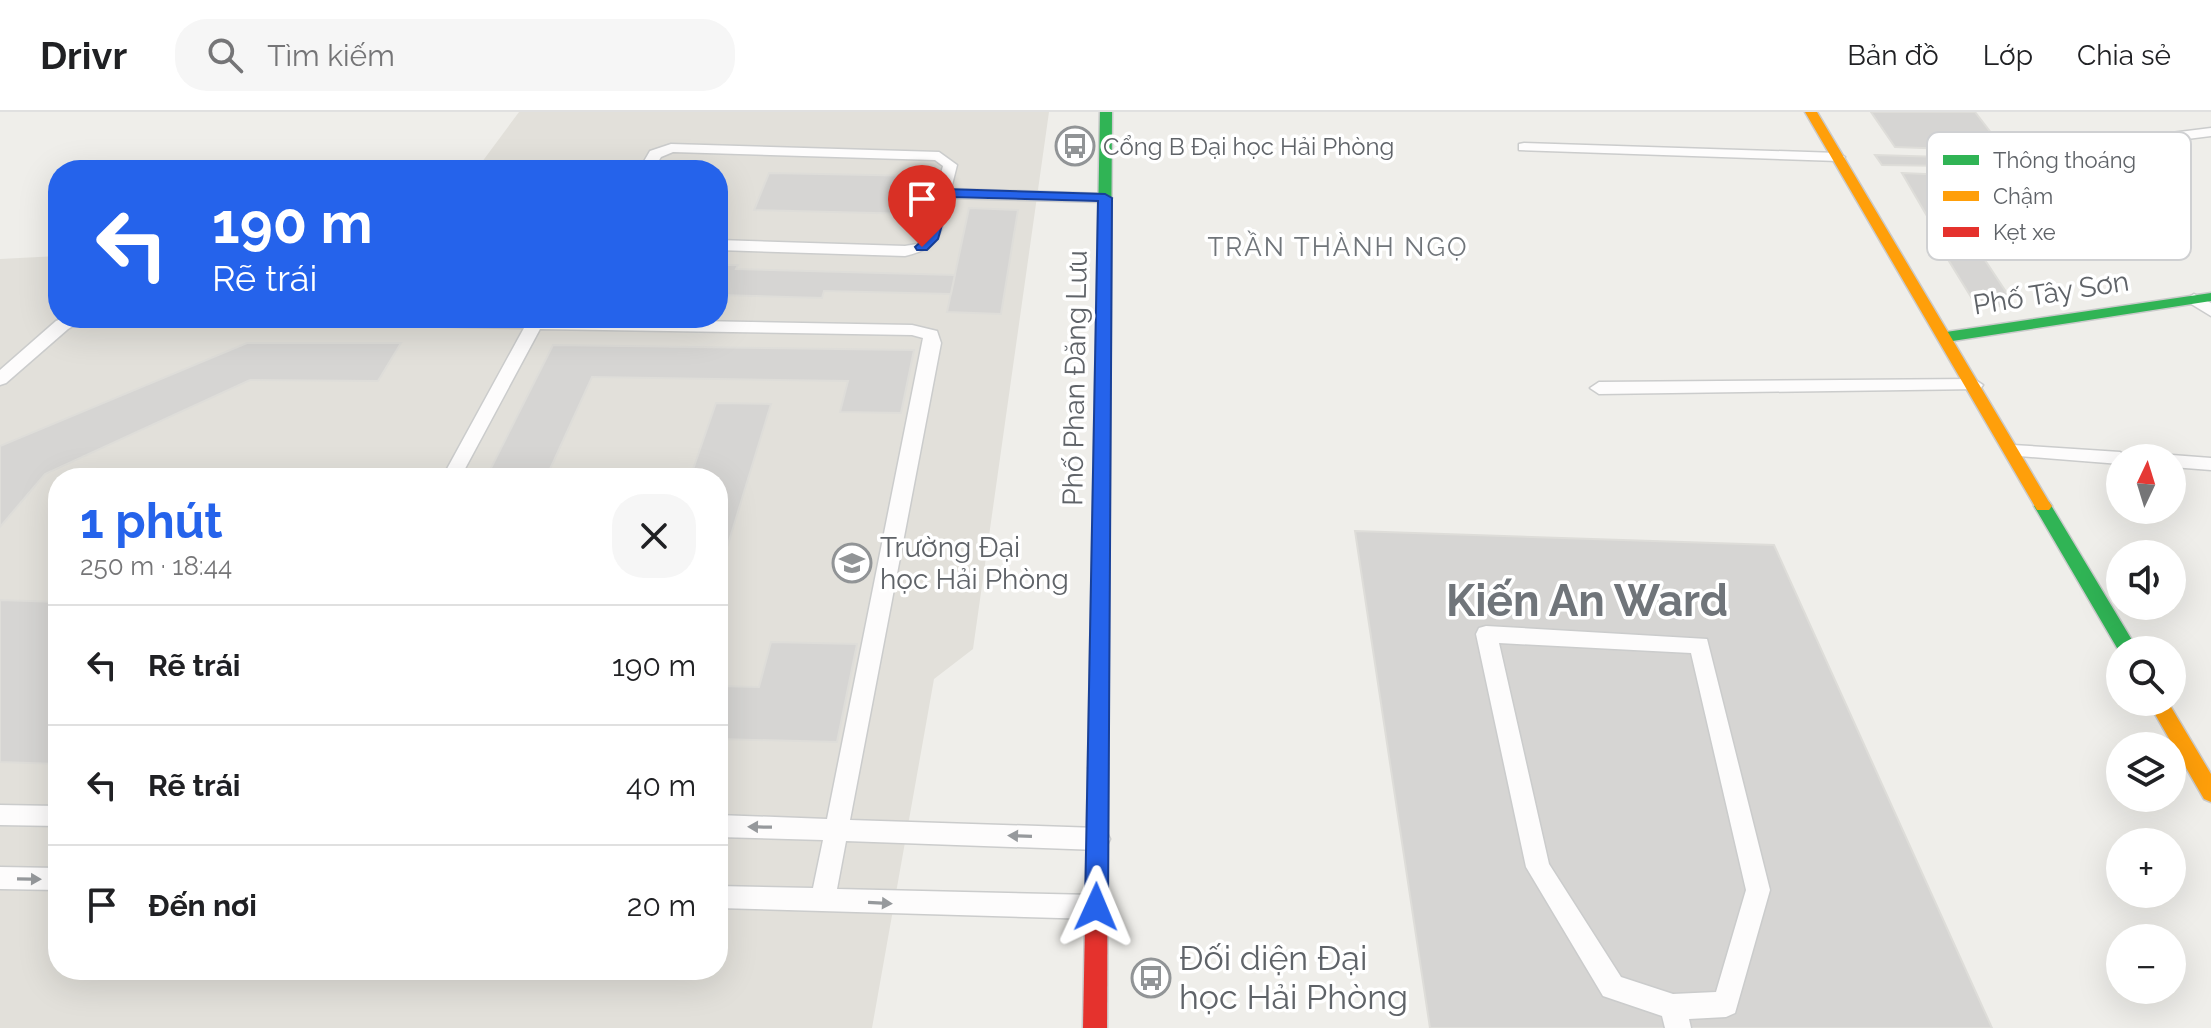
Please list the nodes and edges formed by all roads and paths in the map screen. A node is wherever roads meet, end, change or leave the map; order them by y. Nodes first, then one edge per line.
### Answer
1 (1106, 112) edge
2 (1811, 112) edge
3 (2211, 132) edge
4 (2191, 134) edge
5 (1524, 147) dead end
6 (1838, 157) junction
7 (652, 160) edge
8 (944, 193) junction
9 (1105, 198) junction
10 (728, 245) edge
11 (2203, 298) edge
12 (2211, 311) edge
13 (728, 327) edge
14 (58, 328) edge
15 (532, 328) edge
16 (1946, 337) junction
17 (4, 371) edge
18 (1974, 385) junction
19 (1599, 388) dead end
20 (2013, 451) junction
21 (2106, 457) edge
22 (2186, 462) edge
23 (2211, 464) edge
24 (456, 468) edge
25 (2120, 636) edge
26 (2166, 716) edge
27 (2211, 793) edge
28 (0, 815) edge
29 (48, 816) edge
30 (728, 826) edge
31 (839, 828) junction
32 (1098, 839) junction
33 (0, 878) edge
34 (48, 879) edge
35 (728, 897) edge
36 (823, 899) junction
37 (1096, 907) junction
38 (1676, 1018) edge
39 (1095, 1028) edge

1 - 9 main road, Phố Phan Đăng Lưu
2 - 6 main road
3 - 4 lane
5 - 6 lane
6 - 16 main road
7 - 8 lane
8 - 9 lane
8 - 10 lane
9 - 32 main road, Phố Phan Đăng Lưu
11 - 12 lane
11 - 16 main road, Phố Tây Sơn
13 - 31 lane
14 - 17 lane
15 - 24 lane
16 - 18 main road
18 - 19 lane
18 - 20 main road
20 - 21 lane
20 - 25 main road
22 - 23 lane
26 - 27 main road
28 - 29 lane
31 -> 30 lane
32 -> 31 lane
31 - 36 lane
32 - 37 main road, Phố Phan Đăng Lưu
33 -> 34 lane
35 - 36 lane
36 -> 37 lane
37 - 39 main road, Phố Phan Đăng Lưu
38 - 38 lane

